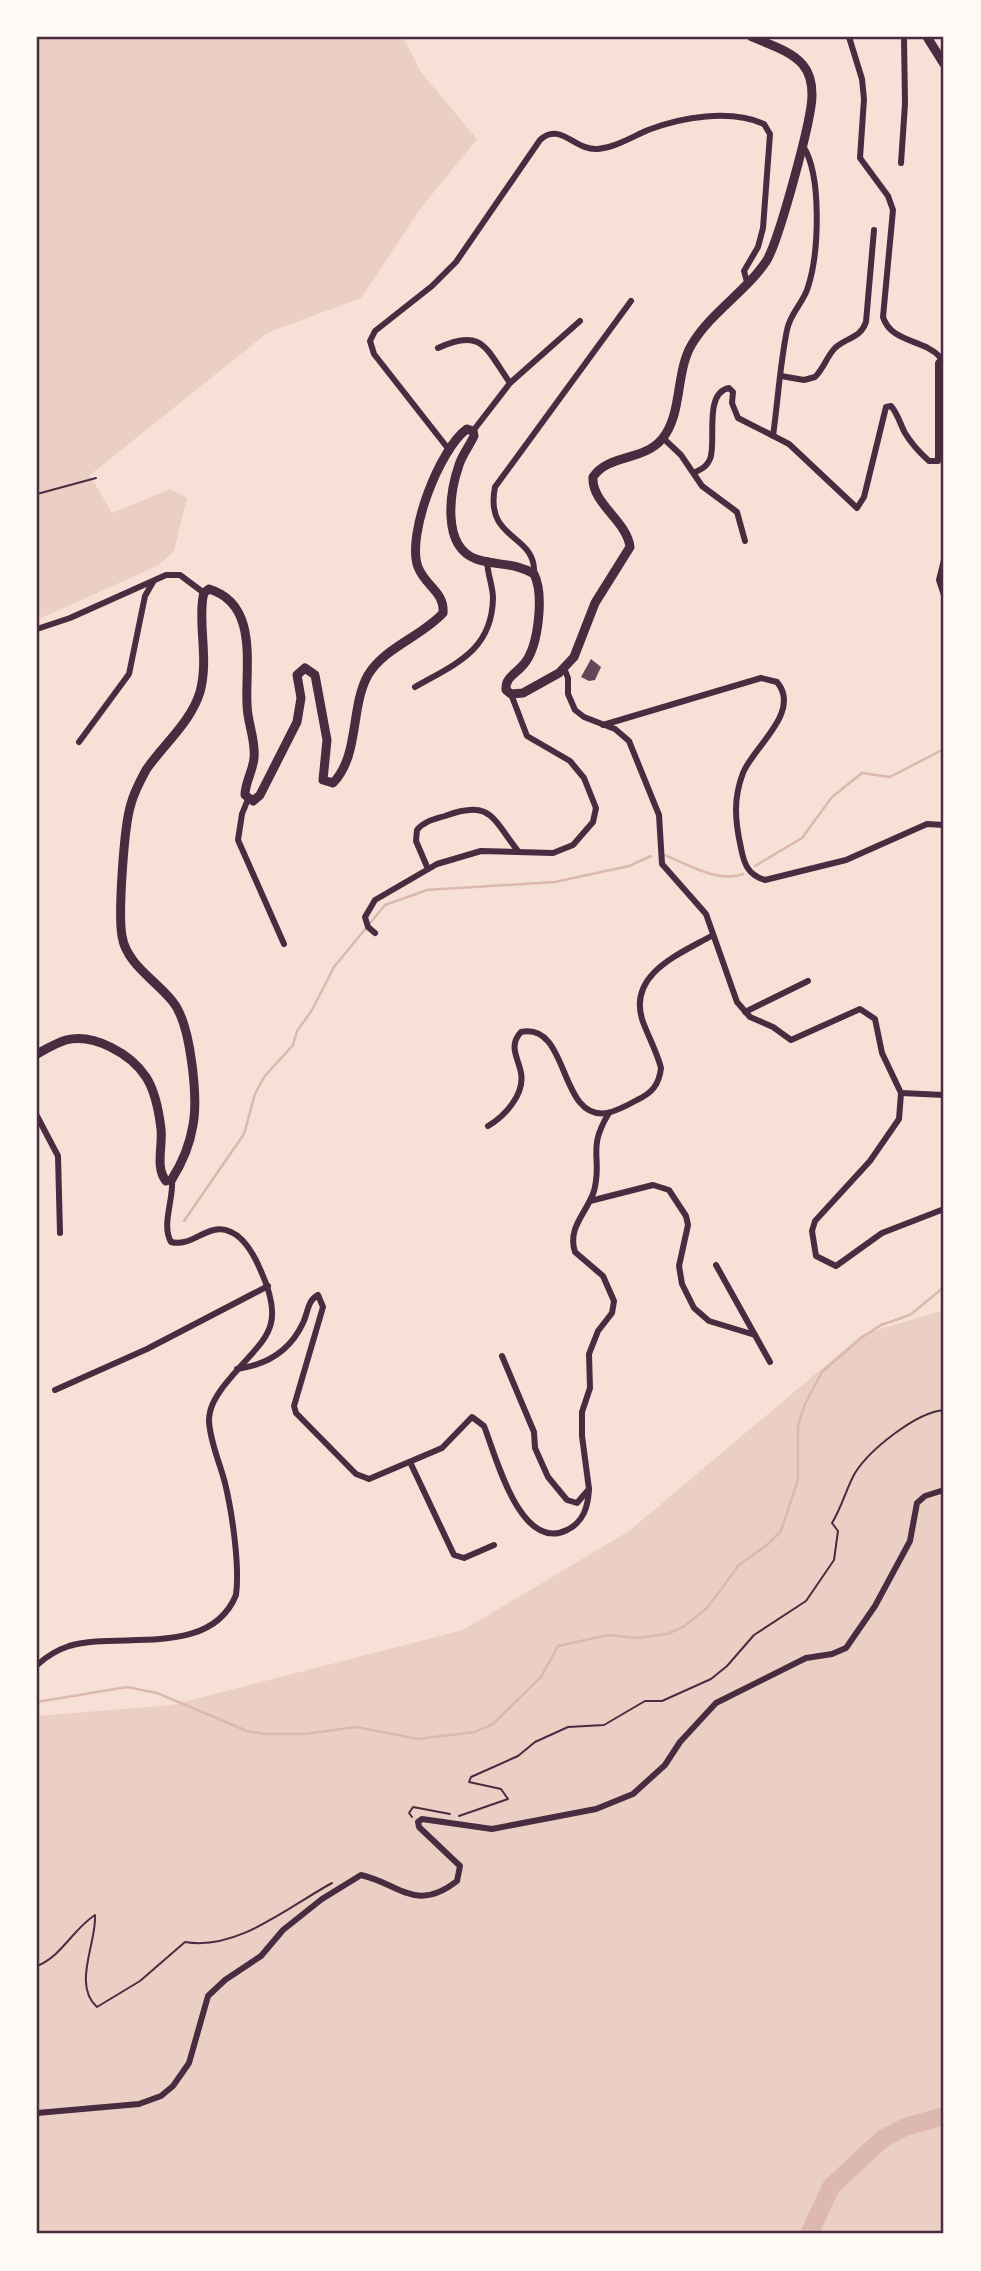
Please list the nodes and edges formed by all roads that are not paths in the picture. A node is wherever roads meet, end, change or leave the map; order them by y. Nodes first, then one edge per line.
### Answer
1 (752, 37) edge
2 (849, 37) edge
3 (904, 37) edge
4 (927, 37) edge
5 (944, 64) edge
6 (802, 144) junction
7 (901, 163) dead end
8 (874, 230) dead end
9 (747, 282) junction
10 (631, 301) dead end
11 (580, 321) dead end
12 (438, 348) dead end
13 (942, 356) edge
14 (781, 376) junction
15 (510, 383) junction
16 (473, 430) junction
17 (774, 436) junction
18 (663, 438) junction
19 (450, 451) junction
20 (694, 473) junction
21 (745, 541) dead end
22 (487, 560) junction
23 (944, 560) edge
24 (534, 574) junction
25 (154, 580) junction
26 (204, 593) junction
27 (944, 595) edge
28 (37, 629) edge
29 (564, 668) junction
30 (415, 687) dead end
31 (511, 694) junction
32 (602, 725) junction
33 (79, 742) dead end
34 (248, 799) junction
35 (944, 825) edge
36 (518, 851) junction
37 (428, 869) junction
38 (375, 933) dead end
39 (713, 935) junction
40 (284, 944) dead end
41 (808, 981) dead end
42 (745, 1012) junction
43 (37, 1054) edge
44 (901, 1093) junction
45 (944, 1095) edge
46 (609, 1113) junction
47 (37, 1116) edge
48 (488, 1126) dead end
49 (172, 1179) junction
50 (590, 1201) junction
51 (944, 1209) edge
52 (60, 1233) dead end
53 (716, 1265) dead end
54 (268, 1286) junction
55 (755, 1335) junction
56 (502, 1356) dead end
57 (769, 1362) dead end
58 (237, 1369) junction
59 (55, 1390) dead end
60 (410, 1462) junction
61 (589, 1489) junction
62 (944, 1490) edge
63 (494, 1545) dead end
64 (37, 1665) edge
65 (37, 2113) edge

1 - 6 main road
2 - 13 street
3 - 7 street
4 - 5 main road
6 - 9 main road
6 - 14 street
8 - 14 street
9 - 18 main road
9 - 19 street
10 - 24 street
11 - 15 street
12 - 15 street
13 - 17 street
14 - 17 street
15 - 16 street
16 - 19 main road
16 - 22 main road
17 - 20 street
18 - 20 street
18 - 29 main road
19 - 34 main road
20 - 21 street
22 - 24 main road
22 - 30 street
23 - 27 street
24 - 31 main road
25 - 26 street
25 - 28 street
25 - 33 street
26 - 34 main road
26 - 49 main road
29 - 31 main road
29 - 32 street
31 - 36 street
32 - 35 street
32 - 39 street
34 - 40 street
36 - 37 street
36 - 37 street
37 - 38 street
39 - 42 street
39 - 46 street
41 - 42 street
42 - 44 street
43 - 49 main road
44 - 45 street
44 - 51 street
46 - 48 street
46 - 50 street
47 - 52 street
49 - 54 street
50 - 55 street
50 - 61 street
53 - 55 street
54 - 58 street
54 - 59 street
55 - 57 street
56 - 61 street
58 - 60 street
58 - 64 street
60 - 61 street
60 - 63 street
62 - 65 street

